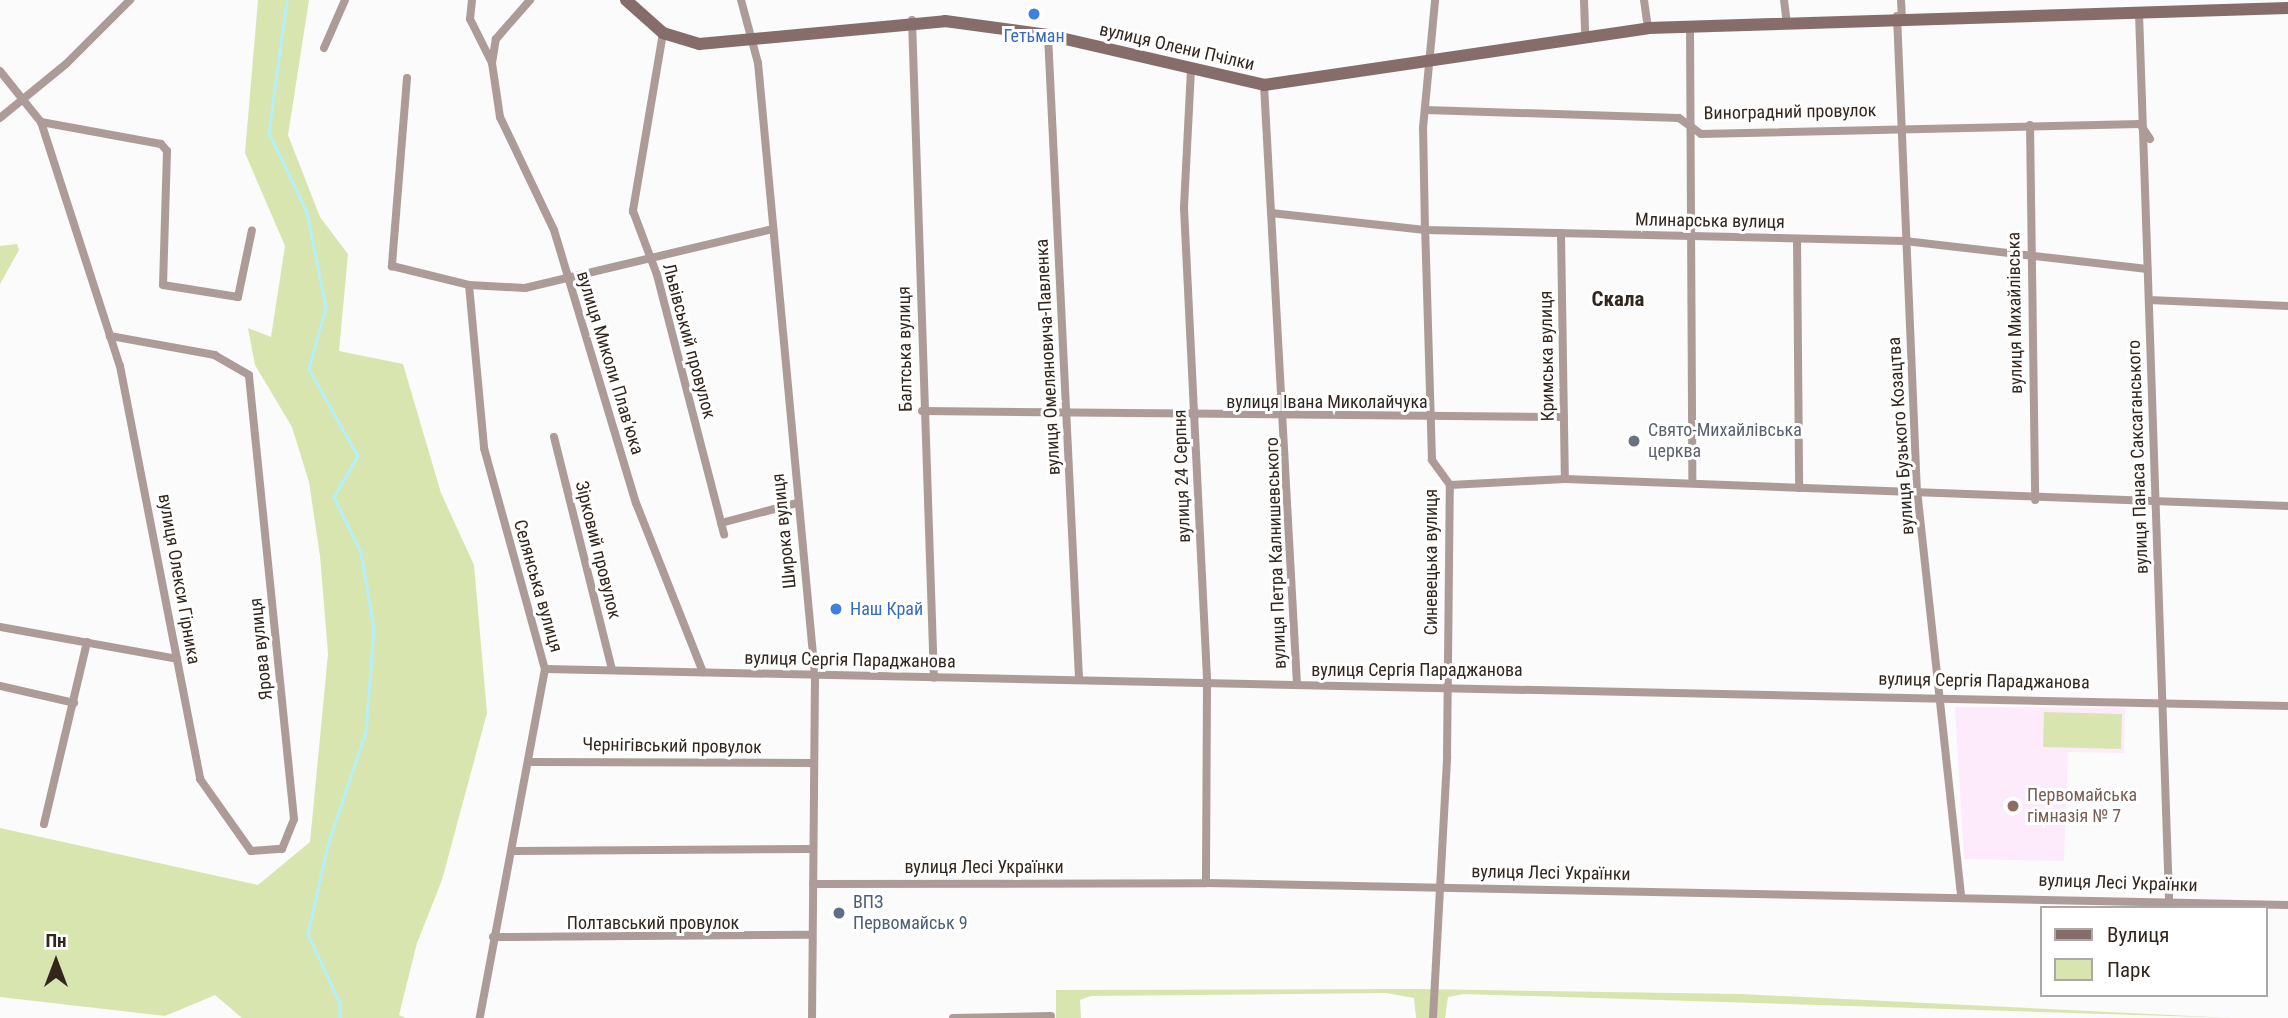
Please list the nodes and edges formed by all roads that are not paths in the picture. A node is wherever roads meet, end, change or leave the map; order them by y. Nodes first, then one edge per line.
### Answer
1 (130, 0) edge
2 (345, 0) edge
3 (472, 0) edge
4 (530, 0) edge
5 (626, 0) edge
6 (741, 0) edge
7 (1435, 0) edge
8 (1584, 0) edge
9 (1644, 0) edge
10 (1784, 0) edge
11 (1901, 0) edge
12 (2288, 8) edge
13 (2138, 13) junction
14 (1899, 16) junction
15 (912, 20) junction
16 (1787, 24) junction
17 (1690, 27) junction
18 (1647, 29) junction
19 (663, 33) junction
20 (1048, 35) junction
21 (1585, 36) junction
22 (753, 43) junction
23 (324, 48) dead end
24 (492, 63) junction
25 (1429, 64) junction
26 (1191, 69) junction
27 (0, 71) edge
28 (407, 78) dead end
29 (1264, 85) junction
30 (24, 101) junction
31 (1426, 110) junction
32 (0, 118) edge
33 (41, 122) junction
34 (2140, 124) junction
35 (1689, 125) junction
36 (2030, 125) junction
37 (1899, 126) junction
38 (2150, 139) dead end
39 (1271, 213) junction
40 (772, 229) junction
41 (252, 230) dead end
42 (1425, 230) junction
43 (1561, 233) junction
44 (1690, 236) junction
45 (1797, 239) junction
46 (1905, 241) junction
47 (650, 256) junction
48 (2028, 256) junction
49 (2147, 269) junction
50 (567, 278) junction
51 (469, 285) junction
52 (2148, 300) junction
53 (2288, 306) edge
54 (110, 336) junction
55 (922, 411) junction
56 (1287, 414) junction
57 (1067, 415) junction
58 (1564, 417) junction
59 (1196, 418) junction
60 (1433, 419) junction
61 (554, 437) dead end
62 (1565, 479) junction
63 (1692, 482) junction
64 (1450, 485) junction
65 (1799, 488) junction
66 (1917, 490) junction
67 (2035, 500) junction
68 (797, 503) junction
69 (2155, 503) junction
70 (2288, 506) edge
71 (721, 523) junction
72 (724, 534) dead end
73 (0, 627) edge
74 (87, 642) junction
75 (177, 659) junction
76 (545, 670) junction
77 (612, 670) junction
78 (703, 673) junction
79 (815, 676) junction
80 (934, 678) junction
81 (1079, 678) junction
82 (1208, 684) junction
83 (1297, 685) junction
84 (1447, 685) junction
85 (0, 686) edge
86 (1944, 696) junction
87 (2160, 701) junction
88 (74, 702) junction
89 (2288, 706) edge
90 (531, 762) junction
91 (813, 763) junction
92 (231, 820) joint
93 (44, 824) dead end
94 (812, 849) junction
95 (515, 851) junction
96 (1206, 883) junction
97 (813, 884) junction
98 (1439, 887) junction
99 (1961, 894) junction
100 (2169, 900) junction
101 (2288, 905) edge
102 (813, 935) junction
103 (493, 937) junction
104 (1051, 1016) dead end
105 (480, 1018) edge
106 (812, 1018) edge
107 (953, 1018) edge
108 (1433, 1018) edge

1 - 30 street
2 - 23 street
3 - 24 street, вулиця Миколи Плавʼюка
4 - 24 street, вулиця Миколи Плавʼюка
5 - 19 street, вулиця Олени Пчілки
6 - 22 street, Широка вулиця
7 - 25 street, Синевецька вулиця
8 - 21 street
9 - 18 street
10 - 16 street
11 - 14 street
12 - 13 street, вулиця Олени Пчілки
13 - 14 street, вулиця Олени Пчілки
13 - 34 street, вулиця Панаса Саксаганського
14 - 16 street, вулиця Олени Пчілки
14 - 37 street, вулиця Бузького Козацтва
15 - 20 street, вулиця Олени Пчілки
15 - 22 street, вулиця Олени Пчілки
15 - 55 street, Балтська вулиця
16 - 17 street, вулиця Олени Пчілки
17 - 18 street, вулиця Олени Пчілки
17 - 35 street
18 - 21 street, вулиця Олени Пчілки
19 - 22 street, вулиця Олени Пчілки
19 - 47 street, Львівський провулок
20 - 26 street, вулиця Олени Пчілки
20 - 57 street, вулиця Омеляновича-Павленка
21 - 25 street, вулиця Олени Пчілки
22 - 40 street, Широка вулиця
24 - 50 street, вулиця Миколи Плавʼюка
25 - 29 street, вулиця Олени Пчілки
25 - 31 street, Синевецька вулиця
26 - 29 street, вулиця Олени Пчілки
26 - 59 street, вулиця 24 Серпня
27 - 30 street, вулиця Олекси Гірника
28 - 51 street
29 - 39 street, вулиця Петра Калнишевського
30 - 32 street
30 - 33 street, вулиця Олекси Гірника
31 - 35 street, Виноградний провулок
31 - 42 street, Синевецька вулиця
33 - 41 street
33 - 54 street, вулиця Олекси Гірника
34 - 36 street, Виноградний провулок
34 - 38 street
34 - 49 street, вулиця Панаса Саксаганського
35 - 37 street, Виноградний провулок
35 - 44 street
36 - 37 street, Виноградний провулок
36 - 48 street, вулиця Михайлівська
37 - 46 street, вулиця Бузького Козацтва
39 - 42 street, Млинарська вулиця
39 - 56 street, вулиця Петра Калнишевського
40 - 47 street
40 - 68 street, Широка вулиця
42 - 43 street, Млинарська вулиця
42 - 60 street, Синевецька вулиця
43 - 44 street, Млинарська вулиця
43 - 58 street, Кримська вулиця
44 - 45 street, Млинарська вулиця
44 - 63 street
45 - 46 street, Млинарська вулиця
45 - 65 street
46 - 48 street, Млинарська вулиця
46 - 66 street, вулиця Бузького Козацтва
47 - 50 street
47 - 71 street, Львівський провулок
48 - 49 street, Млинарська вулиця
48 - 67 street, вулиця Михайлівська
49 - 52 street, вулиця Панаса Саксаганського
50 - 51 street
50 - 78 street, вулиця Миколи Плавʼюка
51 - 76 street, Селянська вулиця
52 - 53 street
52 - 69 street, вулиця Панаса Саксаганського
54 - 75 street, вулиця Олекси Гірника
54 - 92 street, Ярова вулиця
55 - 57 street, вулиця Івана Миколайчука
55 - 80 street, Балтська вулиця
56 - 59 street, вулиця Івана Миколайчука
56 - 60 street, вулиця Івана Миколайчука
56 - 83 street, вулиця Петра Калнишевського
57 - 59 street, вулиця Івана Миколайчука
57 - 81 street, вулиця Омеляновича-Павленка
58 - 60 street, вулиця Івана Миколайчука
58 - 62 street, Кримська вулиця
59 - 82 street, вулиця 24 Серпня
60 - 64 street, Синевецька вулиця
61 - 77 street, Зірковий провулок
62 - 63 street
62 - 64 street
63 - 65 street
64 - 84 street, Синевецька вулиця
65 - 66 street
66 - 67 street
66 - 86 street, вулиця Бузького Козацтва
67 - 69 street
68 - 71 street
68 - 79 street, Широка вулиця
69 - 70 street
69 - 87 street, вулиця Панаса Саксаганського
71 - 72 street, Львівський провулок
73 - 74 street
74 - 75 street
74 - 88 street
75 - 92 street, вулиця Олекси Гірника
76 - 77 street, вулиця Сергія Параджанова
76 - 90 street, Селянська вулиця
77 - 78 street, вулиця Сергія Параджанова
78 - 79 street, вулиця Сергія Параджанова
79 - 80 street, вулиця Сергія Параджанова
79 - 91 street, Широка вулиця
80 - 81 street, вулиця Сергія Параджанова
81 - 82 street, вулиця Сергія Параджанова
82 - 83 street, вулиця Сергія Параджанова
82 - 96 street, вулиця 24 Серпня
83 - 84 street, вулиця Сергія Параджанова
84 - 86 street, вулиця Сергія Параджанова
84 - 98 street, Синевецька вулиця
85 - 88 street
86 - 87 street, вулиця Сергія Параджанова
86 - 99 street, вулиця Бузького Козацтва
87 - 89 street, вулиця Сергія Параджанова
87 - 100 street, вулиця Панаса Саксаганського
88 - 93 street
90 - 91 street, Чернігівський провулок
90 - 95 street, Селянська вулиця
91 - 94 street, Широка вулиця
94 - 95 street
94 - 97 street, Широка вулиця
95 - 103 street, Селянська вулиця
96 - 97 street, вулиця Лесі Українки
96 - 98 street, вулиця Лесі Українки
97 - 102 street, Широка вулиця
98 - 99 street, вулиця Лесі Українки
98 - 108 street, Синевецька вулиця
99 - 100 street, вулиця Лесі Українки
100 - 101 street, вулиця Лесі Українки
102 - 103 street, Полтавський провулок
102 - 106 street, Широка вулиця
103 - 105 street, Селянська вулиця
104 - 107 street

